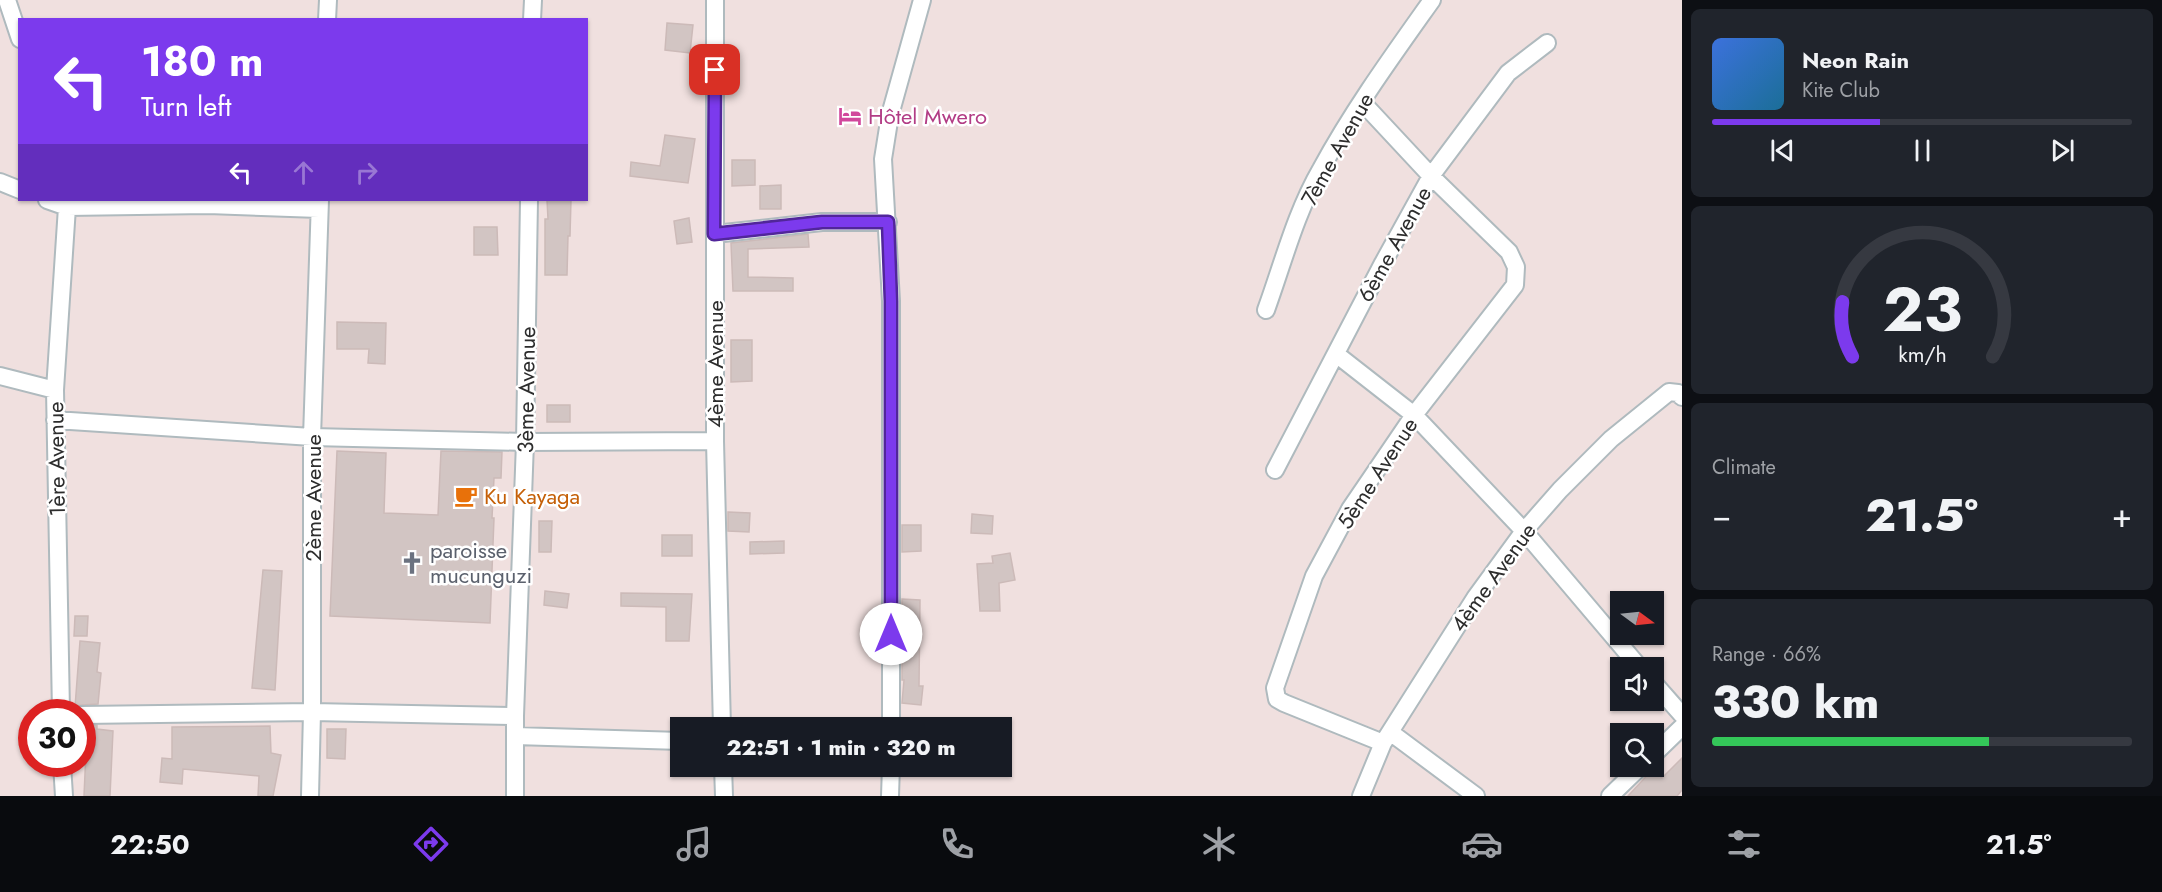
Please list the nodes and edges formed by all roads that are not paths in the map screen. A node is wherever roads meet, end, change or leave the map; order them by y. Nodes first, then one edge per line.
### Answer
1 (7, 0) edge
2 (328, 0) edge
3 (533, 0) edge
4 (715, 0) edge
5 (922, 0) edge
6 (1432, 0) edge
7 (327, 18) edge
8 (532, 18) edge
9 (18, 33) edge
10 (1547, 43) dead end
11 (1362, 102) junction
12 (1431, 176) junction
13 (0, 182) edge
14 (18, 189) edge
15 (529, 201) edge
16 (66, 203) edge
17 (319, 204) edge
18 (888, 222) junction
19 (714, 234) junction
20 (1266, 310) dead end
21 (1336, 354) junction
22 (0, 376) edge
23 (55, 390) junction
24 (1676, 394) edge
25 (1414, 415) junction
26 (55, 420) junction
27 (312, 437) junction
28 (715, 441) junction
29 (525, 442) junction
30 (1275, 470) dead end
31 (1524, 531) junction
32 (1631, 657) edge
33 (1664, 695) edge
34 (61, 699) edge
35 (312, 712) junction
36 (96, 715) edge
37 (1682, 715) edge
38 (515, 716) junction
39 (722, 717) edge
40 (891, 717) edge
41 (1682, 727) edge
42 (515, 736) junction
43 (1387, 738) junction
44 (670, 741) edge
45 (1664, 744) edge
46 (63, 777) edge
47 (723, 777) edge
48 (891, 777) edge
49 (1630, 777) edge
50 (64, 796) edge
51 (310, 796) edge
52 (515, 796) edge
53 (724, 796) edge
54 (890, 796) edge
55 (1361, 796) edge
56 (1476, 796) edge
57 (1610, 796) edge

1 - 9 street
2 - 7 street
3 - 8 street
4 - 19 street, 4ème Avenue
5 - 18 street
6 - 11 street, 7ème Avenue
10 - 12 street, 6ème Avenue
11 - 12 street
11 - 20 street, 7ème Avenue
12 - 21 street, 6ème Avenue
12 - 25 street, 5ème Avenue
13 - 14 street
15 - 29 street, 3ème Avenue
16 - 17 street
16 - 23 street, 1ère Avenue
17 - 27 street, 2ème Avenue
18 - 19 street
18 - 40 street
19 - 28 street, 4ème Avenue
21 - 25 street
21 - 30 street, 6ème Avenue
22 - 23 street
23 - 26 street, 1ère Avenue
24 - 31 street, 4ème Avenue
25 - 31 street
25 - 43 street, 5ème Avenue
26 - 27 street
26 - 34 street, 1ère Avenue
27 - 29 street
27 - 35 street, 2ème Avenue
28 - 29 street
28 - 39 street, 4ème Avenue
29 - 38 street, 3ème Avenue
31 - 32 street
31 - 43 street, 4ème Avenue
33 - 37 street
35 - 36 street
35 - 38 street
35 - 51 street, 2ème Avenue
38 - 42 street, 3ème Avenue
41 - 45 street
42 - 44 street
42 - 52 street, 3ème Avenue
43 - 55 street, 4ème Avenue
43 - 56 street
46 - 50 street
47 - 53 street
48 - 54 street
49 - 57 street

